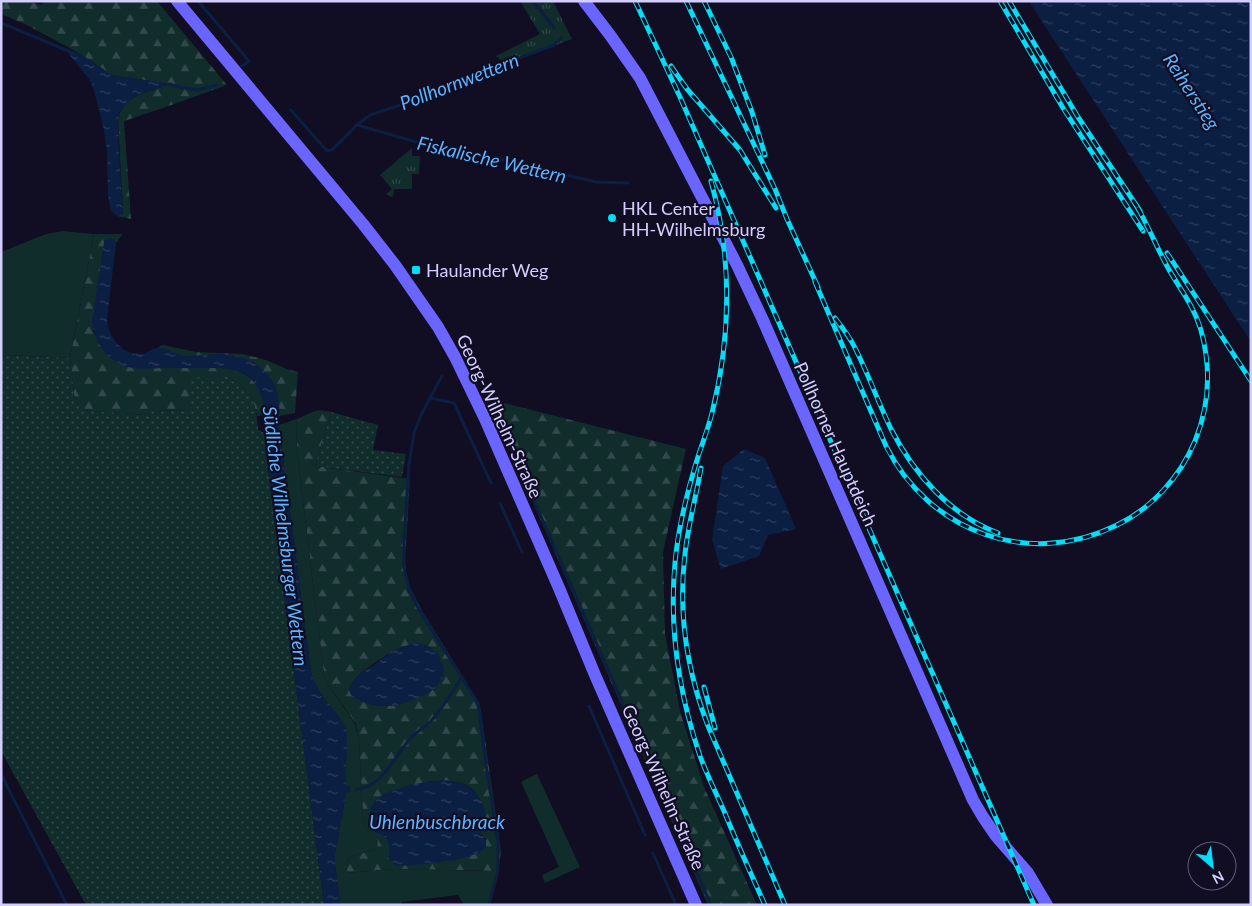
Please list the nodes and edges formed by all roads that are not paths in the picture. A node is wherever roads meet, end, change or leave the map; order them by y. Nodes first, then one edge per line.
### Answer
1 (176, 1) edge
2 (584, 1) edge
3 (696, 905) edge
4 (1047, 905) edge

1 - 3 main road, Georg-Wilhelm-Straße
2 - 4 main road, Pollhorner Hauptdeich

